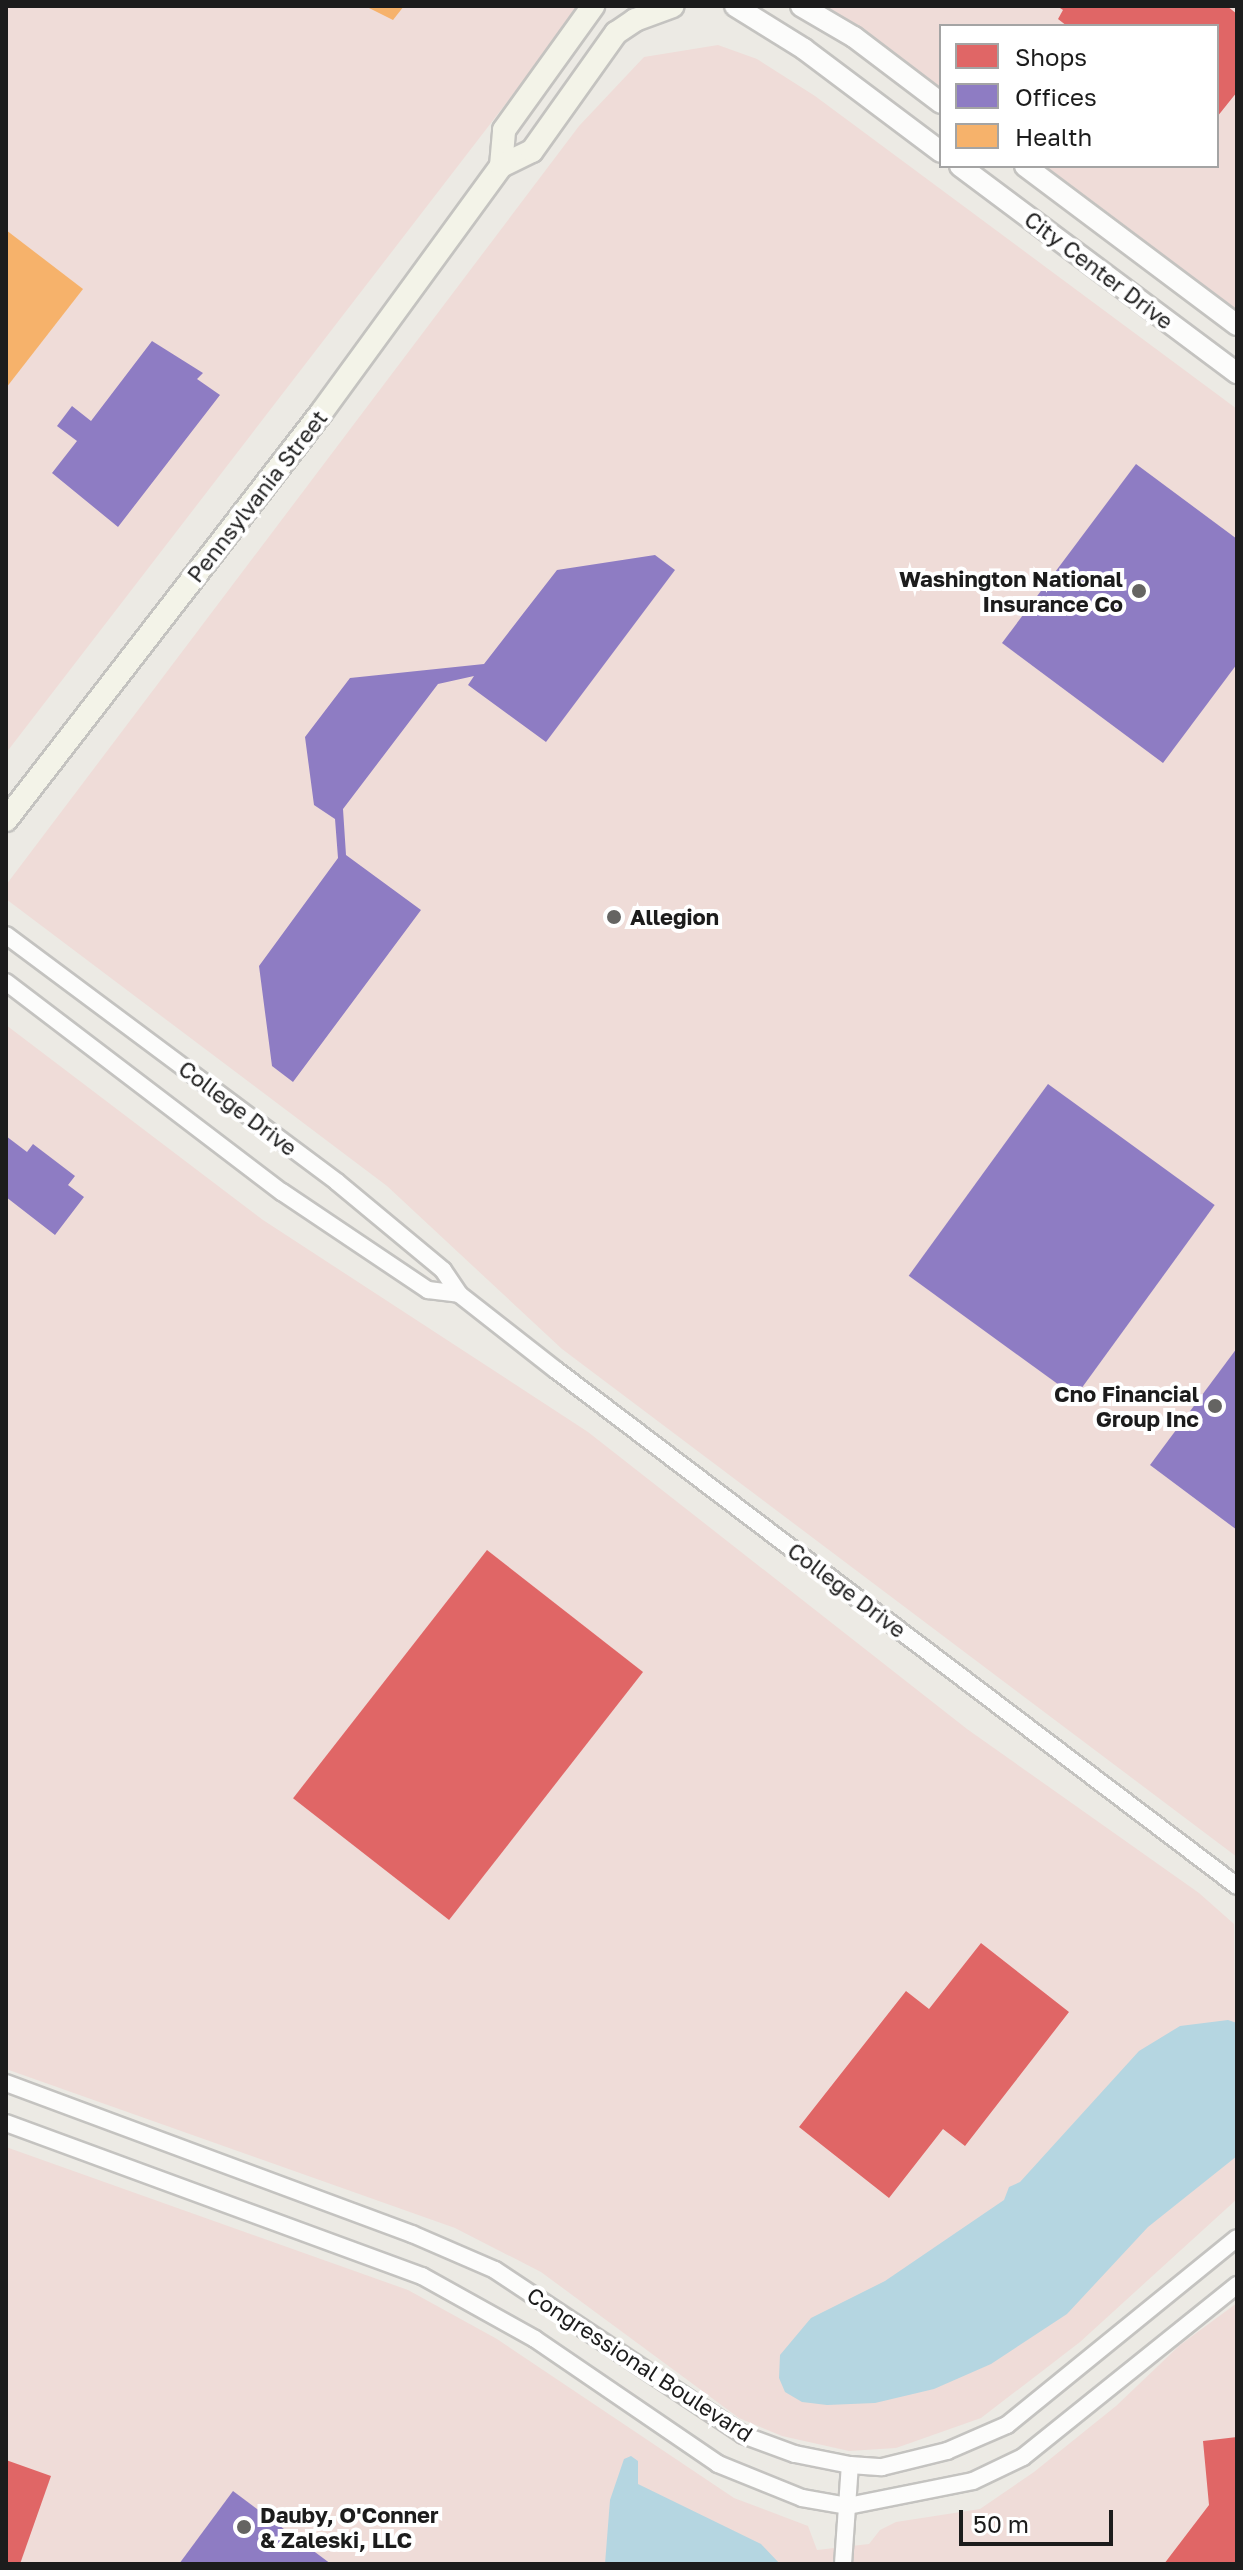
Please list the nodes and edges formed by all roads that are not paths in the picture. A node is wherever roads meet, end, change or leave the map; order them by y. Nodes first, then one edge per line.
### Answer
1 (593, 6) edge
2 (673, 6) edge
3 (735, 6) edge
4 (801, 6) edge
5 (939, 101) edge
6 (939, 150) edge
7 (501, 166) junction
8 (963, 168) edge
9 (1028, 168) edge
10 (1237, 325) edge
11 (1237, 373) edge
12 (6, 820) edge
13 (6, 935) edge
14 (6, 982) edge
15 (459, 1294) junction
16 (1237, 1886) edge
17 (6, 2083) edge
18 (6, 2123) edge
19 (1237, 2238) edge
20 (1237, 2285) edge
21 (850, 2465) junction
22 (848, 2506) junction
23 (843, 2564) edge

1 - 7 main road, Pennsylvania Street
2 - 7 main road, Pennsylvania Street
3 - 6 street
4 - 5 street
7 - 12 main road, Pennsylvania Street
8 - 11 street, City Center Drive
9 - 10 street, City Center Drive
13 - 15 street, College Drive
14 - 15 street, College Drive
15 - 16 street, College Drive
17 - 21 street, Congressional Boulevard
18 - 22 street, Congressional Boulevard
19 - 21 street, Congressional Boulevard
20 - 22 street, Congressional Boulevard
21 - 22 street
22 - 23 street

